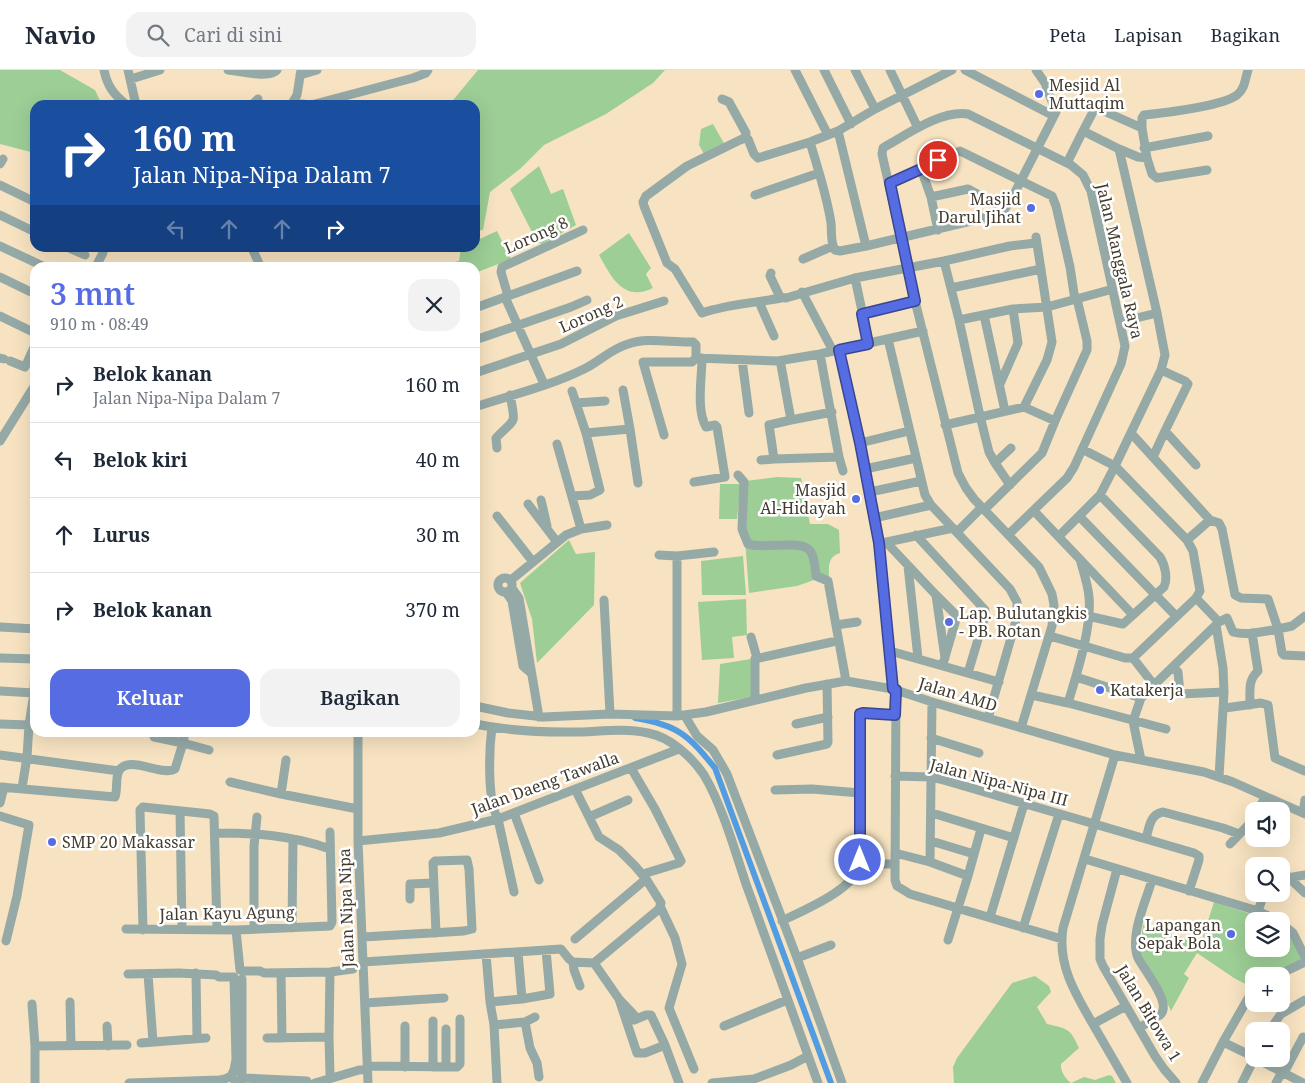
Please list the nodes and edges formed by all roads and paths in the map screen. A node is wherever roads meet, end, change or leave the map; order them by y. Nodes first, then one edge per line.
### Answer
1 (104, 70) edge
2 (160, 70) edge
3 (228, 70) edge
4 (277, 70) edge
5 (317, 70) edge
6 (428, 70) edge
7 (795, 70) edge
8 (824, 70) edge
9 (855, 70) edge
10 (952, 70) edge
11 (965, 70) edge
12 (1036, 70) edge
13 (1248, 70) edge
14 (894, 71) edge
15 (301, 73) edge
16 (130, 74) edge
17 (903, 95) junction
18 (722, 99) dead end
19 (121, 100) edge
20 (135, 100) edge
21 (294, 100) edge
22 (344, 100) edge
23 (874, 109) junction
24 (1054, 116) junction
25 (851, 124) junction
26 (918, 128) junction
27 (1142, 128) junction
28 (838, 131) junction
29 (1083, 131) junction
30 (828, 135) junction
31 (1208, 136) dead end
32 (745, 138) junction
33 (810, 142) junction
34 (1038, 148) junction
35 (1144, 148) junction
36 (1119, 149) junction
37 (1146, 158) junction
38 (1067, 163) junction
39 (921, 169) junction
40 (1206, 170) dead end
41 (819, 173) junction
42 (1020, 180) junction
43 (890, 183) junction
44 (0, 185) edge
45 (755, 195) dead end
46 (931, 197) junction
47 (30, 200) edge
48 (1006, 208) junction
49 (0, 215) edge
50 (30, 230) edge
51 (583, 230) dead end
52 (938, 230) junction
53 (902, 238) junction
54 (0, 246) edge
55 (833, 246) junction
56 (866, 246) junction
57 (78, 252) edge
58 (103, 253) dead end
59 (85, 255) dead end
60 (803, 259) dead end
61 (944, 261) junction
62 (34, 262) edge
63 (98, 262) edge
64 (909, 267) junction
65 (1041, 269) junction
66 (578, 271) dead end
67 (771, 275) dead end
68 (0, 278) edge
69 (855, 278) junction
70 (951, 288) junction
71 (1113, 289) junction
72 (30, 292) edge
73 (802, 292) junction
74 (507, 296) junction
75 (781, 298) junction
76 (587, 300) dead end
77 (1076, 300) junction
78 (664, 301) dead end
79 (915, 301) junction
80 (759, 302) junction
81 (480, 306) edge
82 (1047, 307) junction
83 (1013, 308) junction
84 (1158, 313) junction
85 (862, 314) junction
86 (984, 315) junction
87 (0, 316) edge
88 (959, 320) junction
89 (1120, 322) junction
90 (518, 325) junction
91 (30, 330) edge
92 (922, 331) junction
93 (774, 336) dead end
94 (480, 338) edge
95 (888, 340) junction
96 (868, 344) junction
97 (836, 351) junction
98 (531, 354) junction
99 (820, 354) junction
100 (30, 358) edge
101 (699, 358) junction
102 (5, 359) edge
103 (742, 360) junction
104 (781, 365) dead end
105 (1161, 370) junction
106 (480, 371) edge
107 (544, 384) junction
108 (1000, 384) junction
109 (623, 390) dead end
110 (572, 391) dead end
111 (30, 393) edge
112 (510, 395) junction
113 (605, 401) dead end
114 (576, 403) junction
115 (480, 405) edge
116 (1024, 407) junction
117 (1005, 411) junction
118 (832, 412) junction
119 (748, 413) dead end
120 (980, 416) junction
121 (791, 420) junction
122 (1055, 421) junction
123 (945, 425) junction
124 (630, 429) junction
125 (910, 431) junction
126 (1165, 431) junction
127 (586, 433) junction
128 (1131, 433) junction
129 (664, 435) dead end
130 (0, 441) edge
131 (860, 443) junction
132 (557, 444) dead end
133 (497, 448) dead end
134 (1012, 448) dead end
135 (1082, 449) junction
136 (840, 457) junction
137 (1153, 457) junction
138 (916, 458) junction
139 (774, 459) junction
140 (761, 460) dead end
141 (996, 463) junction
142 (1196, 465) dead end
143 (1115, 466) junction
144 (865, 469) junction
145 (843, 471) dead end
146 (738, 475) dead end
147 (921, 481) junction
148 (694, 482) dead end
149 (638, 483) dead end
150 (1010, 485) junction
151 (870, 492) junction
152 (584, 495) junction
153 (1100, 495) junction
154 (572, 496) junction
155 (541, 500) dead end
156 (528, 504) dead end
157 (932, 505) junction
158 (984, 508) junction
159 (576, 510) junction
160 (1034, 511) junction
161 (497, 516) dead end
162 (1080, 517) junction
163 (874, 518) junction
164 (1210, 520) junction
165 (607, 525) dead end
166 (548, 529) junction
167 (581, 530) junction
168 (955, 530) junction
169 (1009, 534) junction
170 (916, 535) junction
171 (1059, 536) junction
172 (1187, 540) junction
173 (558, 542) junction
174 (883, 543) junction
175 (714, 552) dead end
176 (659, 556) dead end
177 (678, 556) junction
178 (1080, 559) junction
179 (533, 562) junction
180 (908, 566) junction
181 (936, 595) junction
182 (1155, 595) junction
183 (1196, 598) junction
184 (604, 600) dead end
185 (1133, 615) junction
186 (1088, 616) junction
187 (1176, 616) junction
188 (1305, 616) edge
189 (857, 622) dead end
190 (1217, 623) junction
191 (836, 625) junction
192 (0, 627) edge
193 (30, 629) edge
194 (1278, 629) junction
195 (1252, 633) junction
196 (1050, 636) junction
197 (751, 637) dead end
198 (832, 642) dead end
199 (1083, 645) junction
200 (890, 651) junction
201 (1305, 656) edge
202 (0, 658) edge
203 (757, 658) junction
204 (918, 658) junction
205 (1133, 658) junction
206 (30, 659) edge
207 (943, 662) junction
208 (1173, 667) junction
209 (968, 673) junction
210 (1076, 677) junction
211 (846, 681) junction
212 (999, 682) junction
213 (827, 684) junction
214 (1154, 685) junction
215 (894, 690) junction
216 (0, 691) edge
217 (1224, 692) junction
218 (30, 693) edge
219 (1032, 695) junction
220 (1141, 698) junction
221 (755, 699) junction
222 (932, 702) junction
223 (1068, 703) junction
224 (1250, 705) junction
225 (480, 707) edge
226 (1225, 708) junction
227 (610, 714) junction
228 (895, 715) junction
229 (681, 716) junction
230 (538, 717) junction
231 (828, 717) junction
232 (988, 718) junction
233 (30, 719) edge
234 (1133, 721) junction
235 (0, 724) edge
236 (796, 724) dead end
237 (29, 725) junction
238 (480, 725) edge
239 (492, 727) junction
240 (1021, 728) junction
241 (1166, 729) dead end
242 (154, 737) dead end
243 (184, 737) edge
244 (358, 737) edge
245 (931, 738) junction
246 (183, 743) junction
247 (679, 749) junction
248 (209, 750) dead end
249 (979, 753) dead end
250 (0, 755) edge
251 (777, 755) dead end
252 (1115, 755) junction
253 (27, 757) junction
254 (286, 760) dead end
255 (1141, 760) junction
256 (631, 768) junction
257 (119, 771) junction
258 (1305, 771) edge
259 (895, 776) junction
260 (1219, 776) junction
261 (931, 777) junction
262 (230, 782) dead end
263 (2, 787) edge
264 (22, 788) junction
265 (575, 789) junction
266 (775, 790) dead end
267 (860, 793) junction
268 (281, 794) junction
269 (1265, 797) junction
270 (628, 800) dead end
271 (1305, 800) edge
272 (1262, 802) edge
273 (0, 803) edge
274 (1024, 804) junction
275 (358, 809) junction
276 (180, 811) junction
277 (514, 813) junction
278 (932, 813) junction
279 (1304, 813) edge
280 (1059, 814) junction
281 (0, 816) edge
282 (256, 817) dead end
283 (589, 817) junction
284 (498, 819) junction
285 (1095, 823) junction
286 (1245, 828) edge
287 (981, 829) junction
288 (330, 832) dead end
289 (215, 833) junction
290 (255, 833) junction
291 (1239, 834) junction
292 (1014, 838) junction
293 (293, 839) junction
294 (1146, 839) junction
295 (358, 840) junction
296 (931, 840) junction
297 (1230, 844) dead end
298 (330, 849) junction
299 (895, 853) junction
300 (974, 854) junction
301 (1084, 859) junction
302 (930, 862) junction
303 (863, 864) junction
304 (895, 864) junction
305 (1117, 869) junction
306 (1305, 875) edge
307 (644, 876) junction
308 (968, 876) junction
309 (1290, 878) edge
310 (539, 880) dead end
311 (1152, 880) junction
312 (1290, 882) edge
313 (434, 883) junction
314 (1189, 891) junction
315 (514, 892) dead end
316 (1305, 893) edge
317 (410, 899) dead end
318 (1261, 902) edge
319 (660, 906) junction
320 (957, 907) junction
321 (1258, 911) joint
322 (990, 918) junction
323 (782, 921) junction
324 (292, 928) junction
325 (1023, 928) junction
326 (126, 929) dead end
327 (182, 929) junction
328 (254, 929) junction
329 (143, 930) junction
330 (217, 930) junction
331 (236, 930) junction
332 (1290, 930) edge
333 (436, 933) junction
334 (363, 937) junction
335 (575, 939) dead end
336 (1062, 939) junction
337 (948, 940) dead end
338 (6, 942) dead end
339 (831, 945) dead end
340 (546, 950) junction
341 (518, 952) junction
342 (486, 954) junction
343 (1305, 957) edge
344 (797, 958) junction
345 (363, 962) junction
346 (574, 962) junction
347 (1305, 962) edge
348 (594, 963) junction
349 (353, 969) dead end
350 (1290, 969) edge
351 (330, 972) junction
352 (281, 973) junction
353 (128, 974) dead end
354 (148, 974) junction
355 (196, 974) junction
356 (238, 974) junction
357 (580, 986) dead end
358 (444, 998) dead end
359 (522, 999) junction
360 (619, 999) junction
361 (787, 1000) junction
362 (1305, 1000) edge
363 (70, 1002) dead end
364 (490, 1002) junction
365 (365, 1003) junction
366 (32, 1004) dead end
367 (1245, 1004) edge
368 (1126, 1006) junction
369 (534, 1017) dead end
370 (637, 1018) junction
371 (460, 1020) dead end
372 (434, 1021) dead end
373 (525, 1022) junction
374 (1275, 1022) edge
375 (626, 1024) junction
376 (1093, 1024) junction
377 (494, 1025) junction
378 (107, 1026) dead end
379 (405, 1026) dead end
380 (724, 1026) dead end
381 (1139, 1028) junction
382 (446, 1029) dead end
383 (329, 1037) junction
384 (267, 1038) dead end
385 (282, 1038) junction
386 (1304, 1038) edge
387 (141, 1042) dead end
388 (152, 1042) junction
389 (1223, 1042) junction
390 (127, 1045) dead end
391 (665, 1045) junction
392 (35, 1046) junction
393 (71, 1046) junction
394 (108, 1046) junction
395 (1245, 1053) edge
396 (808, 1056) junction
397 (367, 1067) junction
398 (405, 1067) junction
399 (433, 1067) junction
400 (446, 1067) junction
401 (1250, 1067) edge
402 (1272, 1067) edge
403 (694, 1069) dead end
404 (1283, 1073) junction
405 (330, 1075) dead end
406 (539, 1077) dead end
407 (238, 1078) edge
408 (311, 1082) edge
409 (36, 1083) edge
410 (129, 1083) edge
411 (136, 1083) edge
412 (368, 1083) edge
413 (497, 1083) edge
414 (679, 1083) edge
415 (712, 1083) edge
416 (818, 1083) edge
417 (842, 1083) edge
418 (1127, 1083) edge
419 (1176, 1083) edge
420 (1202, 1083) edge
421 (1242, 1083) edge
422 (1276, 1083) edge
423 (1303, 1083) edge

1 - 19 street
2 - 16 street
3 - 4 street
5 - 15 street
6 - 22 street
7 - 30 street
8 - 25 street
9 - 23 street
10 - 17 street
11 - 24 street
12 - 24 street
13 - 27 street
14 - 17 street
15 - 21 street
16 - 20 street
17 - 23 street
17 - 26 street
18 - 32 street
23 - 25 street
24 - 34 street
25 - 28 street
26 - 34 street, Jalan Manggala Raya
26 - 43 street, Jalan Manggala Raya
27 - 29 street
27 - 35 street
28 - 30 street
28 - 56 street
29 - 36 street
29 - 38 street
30 - 33 street
31 - 35 street
32 - 33 street
32 - 80 street
33 - 41 street
34 - 38 street, Jalan Manggala Raya
34 - 42 street
35 - 37 street
36 - 37 street
36 - 84 street
37 - 40 street
38 - 71 street, Jalan Manggala Raya
39 - 42 street
39 - 43 street
39 - 46 street
41 - 45 street
41 - 55 street
42 - 48 street
42 - 77 street
43 - 53 street, Jalan Manggala Raya
44 - 47 street
46 - 48 street
46 - 52 street
48 - 52 street
49 - 50 street
51 - 74 street, Lorong 8
52 - 53 street
53 - 56 street
53 - 64 street, Jalan Manggala Raya
54 - 62 street
55 - 56 street
55 - 60 street
57 - 59 street
58 - 63 street
61 - 64 street
61 - 65 street
61 - 70 street
64 - 69 street
64 - 79 street, Jalan Manggala Raya
65 - 70 street
65 - 82 street
66 - 74 street
67 - 75 street
68 - 72 street
69 - 73 street
69 - 85 street
70 - 88 street
71 - 77 street
71 - 89 street, Jalan Manggala Raya
73 - 75 street
73 - 97 street
74 - 81 street
74 - 90 street
75 - 80 street
76 - 90 street
77 - 82 street
77 - 122 street
78 - 98 street, Lorong 2
79 - 85 street
79 - 92 street, Jalan Manggala Raya
80 - 93 street
82 - 83 street
82 - 116 street
83 - 86 street
83 - 108 street
84 - 89 street
84 - 105 street
85 - 96 street
86 - 88 street
86 - 108 street
87 - 91 street
88 - 120 street
89 - 135 street, Jalan Manggala Raya
90 - 94 street
90 - 98 street
92 - 95 street
92 - 123 street, Jalan Manggala Raya
95 - 96 street
95 - 125 street
96 - 97 street
97 - 99 street
97 - 131 street
98 - 106 street, Lorong 2
98 - 107 street
99 - 103 street
99 - 118 street
100 - 102 street
101 - 103 street
101 - 107 street
101 - 129 street
101 - 148 street
103 - 119 street
104 - 121 street
105 - 126 street
105 - 128 street
107 - 112 street
108 - 117 street
109 - 124 street
110 - 114 street
111 - 130 street
112 - 115 street
112 - 133 street
113 - 114 street
114 - 127 street
116 - 117 street
116 - 122 street
117 - 120 street
118 - 121 street
118 - 136 street
120 - 123 street
120 - 141 street
121 - 139 street
122 - 150 street
123 - 158 street, Jalan Manggala Raya
124 - 127 street
124 - 149 street
125 - 131 street
125 - 138 street
126 - 137 street
126 - 142 street
127 - 152 street
128 - 137 street
128 - 143 street
131 - 144 street
132 - 154 street
134 - 141 street
135 - 143 street
135 - 160 street, Jalan Manggala Raya
136 - 139 street
136 - 145 street
137 - 164 street
138 - 144 street
138 - 147 street
139 - 140 street
141 - 150 street
143 - 153 street
143 - 172 street
144 - 151 street
146 - 191 street
147 - 151 street
147 - 157 street
150 - 158 street
151 - 163 street
152 - 154 street
152 - 159 street
153 - 162 street
153 - 182 street
154 - 159 street
155 - 166 street
156 - 166 street
157 - 163 street
157 - 168 street
158 - 168 street
158 - 169 street, Jalan Manggala Raya
159 - 167 street
160 - 169 street, Jalan Manggala Raya
160 - 171 street
161 - 179 street
162 - 171 street
162 - 182 street
163 - 174 street
164 - 172 street
164 - 194 street
165 - 167 street
166 - 173 street
167 - 173 street
168 - 170 street
168 - 212 street
169 - 196 street, Jalan Manggala Raya
170 - 174 street
170 - 209 street
171 - 178 street
172 - 183 street
173 - 179 street
174 - 180 street
174 - 200 street
175 - 177 street
176 - 177 street
177 - 229 street
178 - 185 street
178 - 186 street
179 - 230 street
180 - 181 street
180 - 204 street
181 - 207 street
181 - 207 street
182 - 185 street
182 - 187 street
183 - 187 street
183 - 190 street
184 - 227 street
185 - 186 street
186 - 199 street
187 - 205 street
188 - 194 street
189 - 191 street
190 - 195 street
190 - 208 street
190 - 217 street
191 - 211 street
192 - 193 street
194 - 195 street
194 - 201 street
195 - 224 street
196 - 199 street
196 - 219 street, Jalan Manggala Raya
197 - 203 street
198 - 203 street
199 - 205 street
199 - 210 street
200 - 204 street
200 - 215 street
202 - 206 street
203 - 221 street
204 - 207 street
205 - 214 street
207 - 209 street
208 - 214 street
208 - 217 street
209 - 212 street
210 - 220 street
210 - 223 street
211 - 213 street, Jalan AMD
211 - 215 street, Jalan AMD
212 - 232 street
213 - 221 street, Jalan AMD
213 - 231 street
214 - 220 street
215 - 222 street, Jalan AMD
215 - 228 street
216 - 218 street
217 - 226 street
219 - 223 street
219 - 240 street, Jalan Manggala Raya
220 - 234 street
221 - 229 street, Jalan AMD
222 - 232 street, Jalan AMD
222 - 245 street
223 - 234 street
224 - 226 street
224 - 258 street
225 - 230 street, Jalan AMD
226 - 260 street
227 - 229 street, Jalan AMD
227 - 230 street, Jalan AMD
228 - 259 street
228 - 267 street
229 - 323 street
231 - 236 street
231 - 251 street
232 - 240 street, Jalan AMD
233 - 237 street
234 - 241 street
234 - 255 street
235 - 237 street
237 - 253 street
238 - 239 street
239 - 247 street
239 - 284 street
240 - 252 street, Jalan AMD
242 - 246 street
243 - 246 street
244 - 275 street, Jalan Nipa Nipa
245 - 249 street
245 - 261 street
246 - 248 street
246 - 257 street
247 - 256 street, Jalan Daeng Tawalla
247 - 361 street
250 - 253 street
252 - 255 street, Jalan AMD
252 - 285 street
253 - 257 street
253 - 264 street
254 - 268 street
255 - 260 street, Jalan AMD
256 - 265 street, Jalan Daeng Tawalla
256 - 307 street
257 - 264 street
259 - 261 street, Jalan Nipa-Nipa III
259 - 299 street
260 - 269 street, Jalan AMD
261 - 274 street, Jalan Nipa-Nipa III
261 - 278 street
262 - 268 street
263 - 264 street
263 - 273 street
265 - 277 street, Jalan Daeng Tawalla
265 - 283 street
266 - 267 street
267 - 303 street
268 - 275 street
269 - 272 street
269 - 279 street, Jalan AMD
270 - 283 street
271 - 279 street
274 - 280 street, Jalan Nipa-Nipa III
274 - 292 street
275 - 295 street, Jalan Nipa Nipa
276 - 289 street
276 - 327 street
276 - 329 street
277 - 284 street, Jalan Daeng Tawalla
277 - 310 street
278 - 287 street
278 - 296 street
280 - 285 street, Jalan Nipa-Nipa III
280 - 325 street
281 - 338 street
282 - 290 street
283 - 307 street
284 - 295 street, Jalan Daeng Tawalla
284 - 315 street
285 - 294 street, Jalan Nipa-Nipa III
285 - 301 street
286 - 291 street
287 - 292 street
287 - 300 street
288 - 298 street
289 - 290 street
289 - 330 street
290 - 293 street
290 - 328 street
291 - 294 street
291 - 297 street
292 - 322 street
293 - 298 street
293 - 324 street
294 - 314 street, Jalan Nipa-Nipa III
295 - 334 street, Jalan Nipa Nipa
296 - 300 street
296 - 302 street
298 - 324 street, Jalan Kayu Agung
299 - 302 street
299 - 304 street
300 - 308 street
301 - 305 street
301 - 336 street
302 - 308 street
303 - 304 street
303 - 323 street
304 - 320 street
305 - 311 street
305 - 368 street, Jalan Bitowa 1
306 - 309 street
307 - 319 street
307 - 335 street
308 - 320 street
311 - 314 street
311 - 381 street
312 - 316 street
313 - 317 street
313 - 333 street
313 - 333 street
314 - 321 street
318 - 321 street
319 - 348 street
319 - 403 street
320 - 322 street
320 - 337 street
322 - 325 street
323 - 344 street
324 - 328 street, Jalan Kayu Agung
325 - 336 street
326 - 329 street, Jalan Kayu Agung
327 - 329 street, Jalan Kayu Agung
327 - 330 street, Jalan Kayu Agung
328 - 331 street, Jalan Kayu Agung
330 - 331 street, Jalan Kayu Agung
331 - 356 street
332 - 343 street
333 - 334 street
334 - 345 street, Jalan Nipa Nipa
336 - 376 street
339 - 344 street
340 - 341 street
340 - 346 street
340 - 359 street
341 - 342 street
341 - 359 street
342 - 345 street
342 - 364 street
344 - 417 street
345 - 365 street, Jalan Nipa Nipa
346 - 348 street
346 - 357 street
347 - 350 street
348 - 360 street
349 - 351 street
351 - 352 street
351 - 383 street
352 - 356 street
352 - 385 street
353 - 354 street
354 - 355 street
354 - 388 street
355 - 356 street
355 - 388 street
356 - 407 street
358 - 365 street
359 - 364 street
360 - 370 street
360 - 375 street
361 - 380 street
361 - 396 street
362 - 374 street
363 - 393 street
364 - 377 street
365 - 397 street, Jalan Nipa Nipa
366 - 392 street
367 - 389 street
368 - 376 street
368 - 381 street, Jalan Bitowa 1
369 - 373 street
370 - 375 street
370 - 391 street
371 - 400 street
372 - 399 street
373 - 377 street
373 - 406 street
375 - 391 street
376 - 418 street
377 - 413 street
378 - 394 street
379 - 398 street
381 - 419 street, Jalan Bitowa 1
382 - 400 street
383 - 385 street
383 - 405 street
384 - 385 street
386 - 404 street
387 - 388 street
389 - 395 street
389 - 420 street
390 - 394 street
391 - 414 street
392 - 393 street
392 - 409 street
393 - 394 street
396 - 415 street
396 - 416 street
397 - 398 street
397 - 408 street
397 - 412 street, Jalan Nipa Nipa
398 - 399 street
399 - 400 street
401 - 421 street
402 - 404 street
404 - 422 street
404 - 423 street
407 - 408 street
407 - 411 street
410 - 411 street

